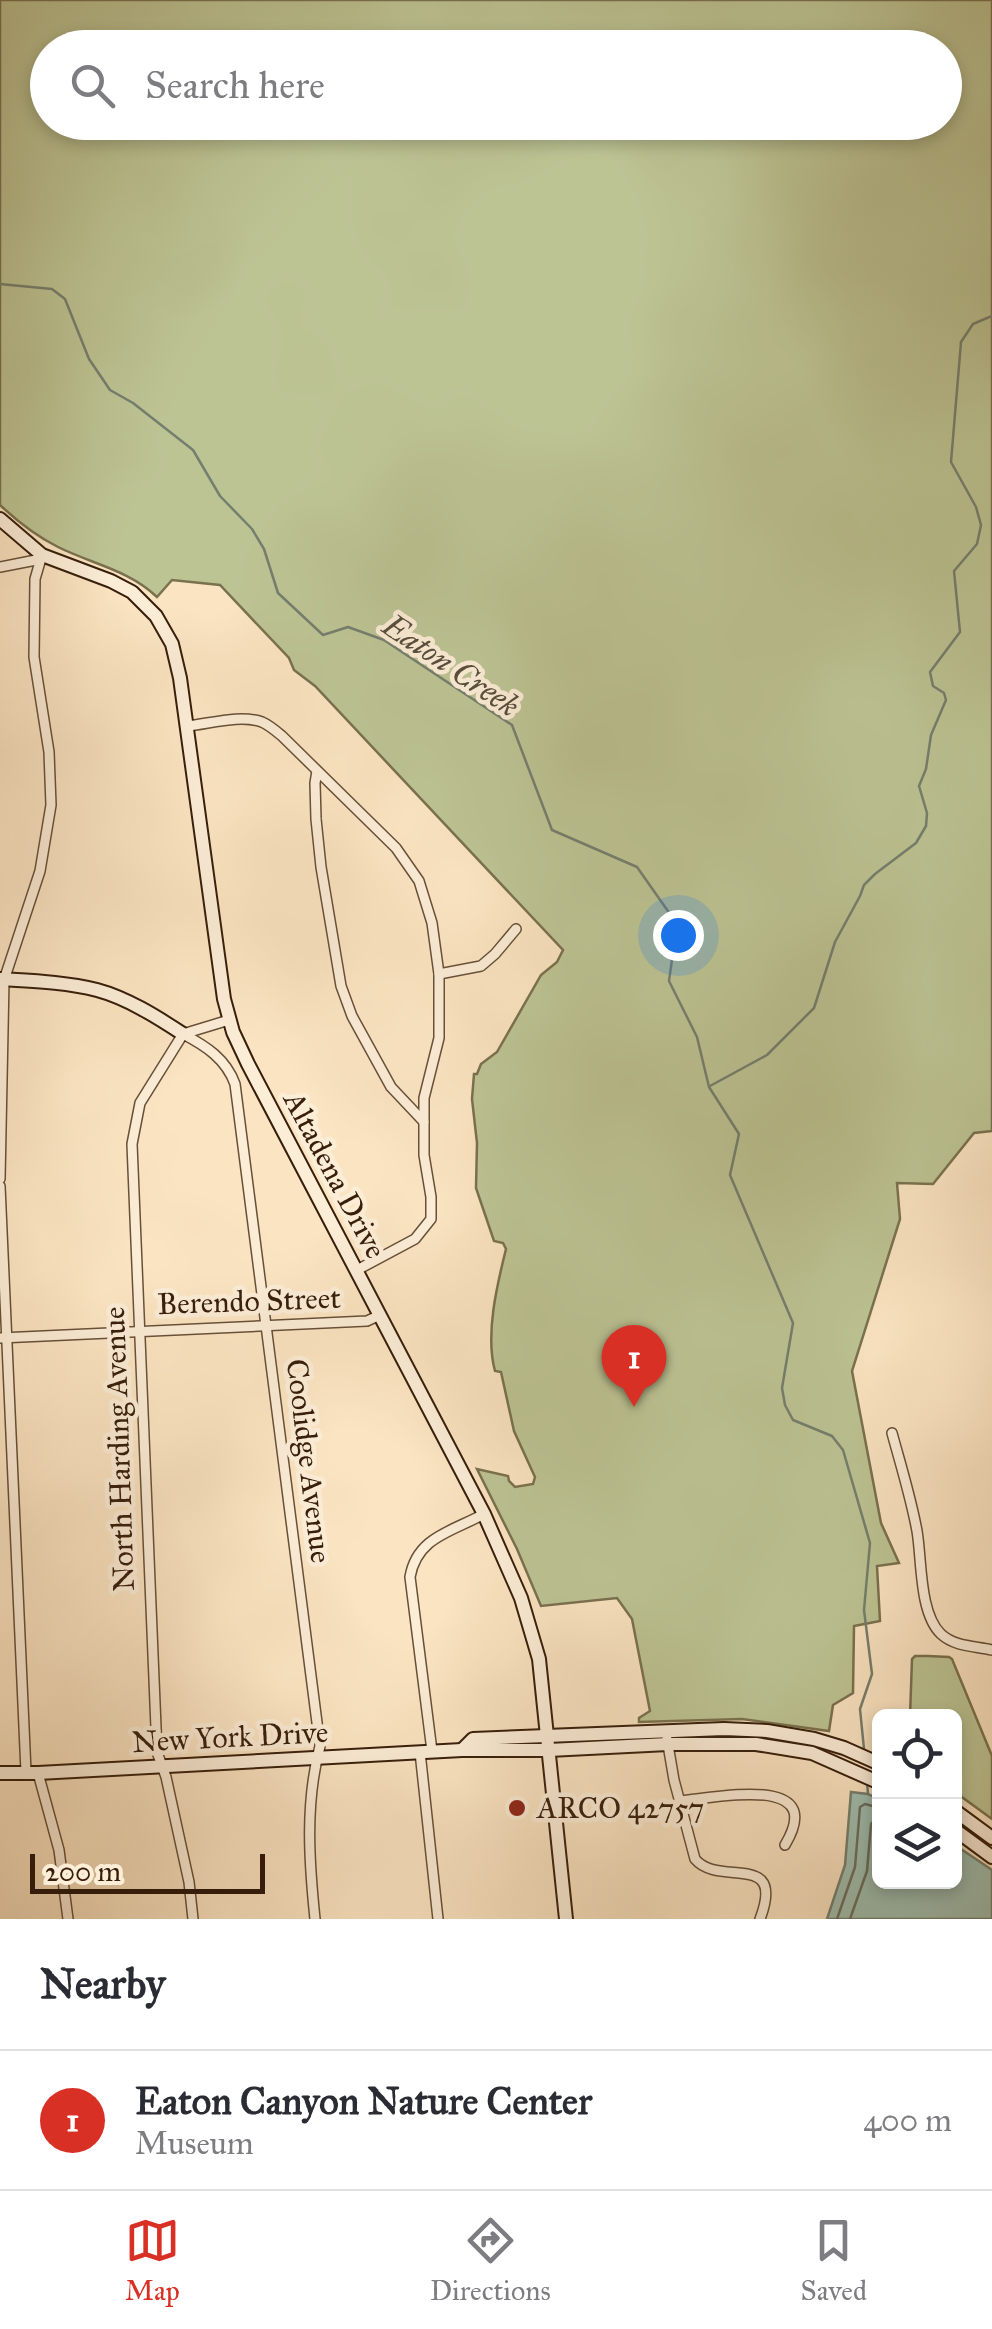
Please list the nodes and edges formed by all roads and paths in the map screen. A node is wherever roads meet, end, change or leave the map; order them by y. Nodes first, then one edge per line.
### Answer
1 (0, 519) edge
2 (42, 555) junction
3 (0, 567) edge
4 (187, 726) junction
5 (317, 772) junction
6 (516, 929) dead end
7 (439, 974) junction
8 (2, 979) edge
9 (229, 1020) junction
10 (183, 1034) junction
11 (424, 1122) junction
12 (0, 1183) edge
13 (357, 1270) junction
14 (380, 1315) junction
15 (267, 1324) junction
16 (139, 1331) junction
17 (3, 1338) edge
18 (892, 1433) dead end
19 (484, 1514) junction
20 (992, 1650) edge
21 (667, 1737) junction
22 (548, 1744) junction
23 (426, 1752) junction
24 (317, 1757) junction
25 (872, 1760) edge
26 (160, 1766) junction
27 (32, 1772) junction
28 (0, 1773) edge
29 (872, 1779) edge
30 (680, 1801) junction
31 (962, 1816) edge
32 (962, 1835) edge
33 (992, 1838) edge
34 (784, 1845) dead end
35 (992, 1857) edge
36 (68, 1919) edge
37 (193, 1919) edge
38 (315, 1919) edge
39 (438, 1919) edge
40 (566, 1919) edge
41 (760, 1919) edge

1 - 2 main road, Altadena Drive
2 - 3 street
2 - 4 main road, Altadena Drive
2 - 8 street
4 - 5 street
4 - 9 main road, Altadena Drive
5 - 7 street
5 - 11 street
6 - 7 street
7 - 11 street
8 - 10 main road
8 - 12 street
9 - 10 street
9 - 13 main road, Altadena Drive
10 - 15 street, Coolidge Avenue
10 - 16 street, North Harding Avenue
11 - 13 street
12 - 17 street
13 - 14 main road, Altadena Drive
14 - 15 street, Berendo Street
14 - 19 main road, Altadena Drive
15 - 16 street, Berendo Street
15 - 24 street, Coolidge Avenue
16 - 17 street, Berendo Street
16 - 26 street, North Harding Avenue
17 - 27 street
18 - 20 street
19 - 22 main road, Altadena Drive
19 - 23 street
21 - 22 main road, New York Drive
21 - 25 main road, New York Drive
21 - 29 main road, New York Drive
21 - 30 street
22 - 23 main road, New York Drive
22 - 40 main road, Altadena Drive
23 - 24 main road, New York Drive
23 - 39 street
24 - 26 main road, New York Drive
24 - 38 street, Coolidge Avenue
26 - 27 main road, New York Drive
26 - 37 street, North Harding Avenue
27 - 28 main road, New York Drive
27 - 36 street
30 - 34 street
30 - 41 street
31 - 33 main road
32 - 35 main road

